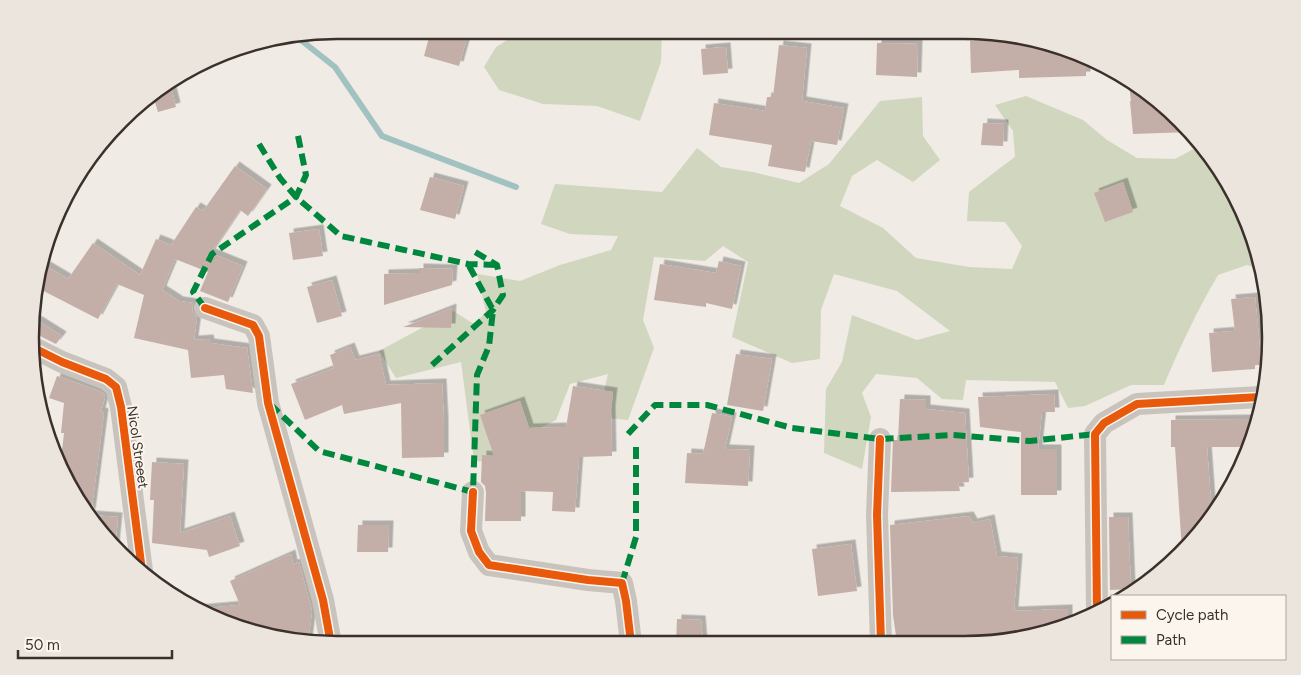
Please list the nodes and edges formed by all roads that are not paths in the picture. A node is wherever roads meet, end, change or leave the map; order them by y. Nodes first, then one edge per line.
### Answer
1 (205, 308) dead end
2 (39, 350) edge
3 (1257, 397) edge
4 (880, 439) dead end
5 (472, 492) dead end
6 (141, 562) edge
7 (1097, 605) edge
8 (330, 636) edge
9 (630, 636) edge
10 (881, 636) edge

1 - 8 street
2 - 6 street, Nicol Streeet
3 - 7 street
4 - 10 street
5 - 9 street

